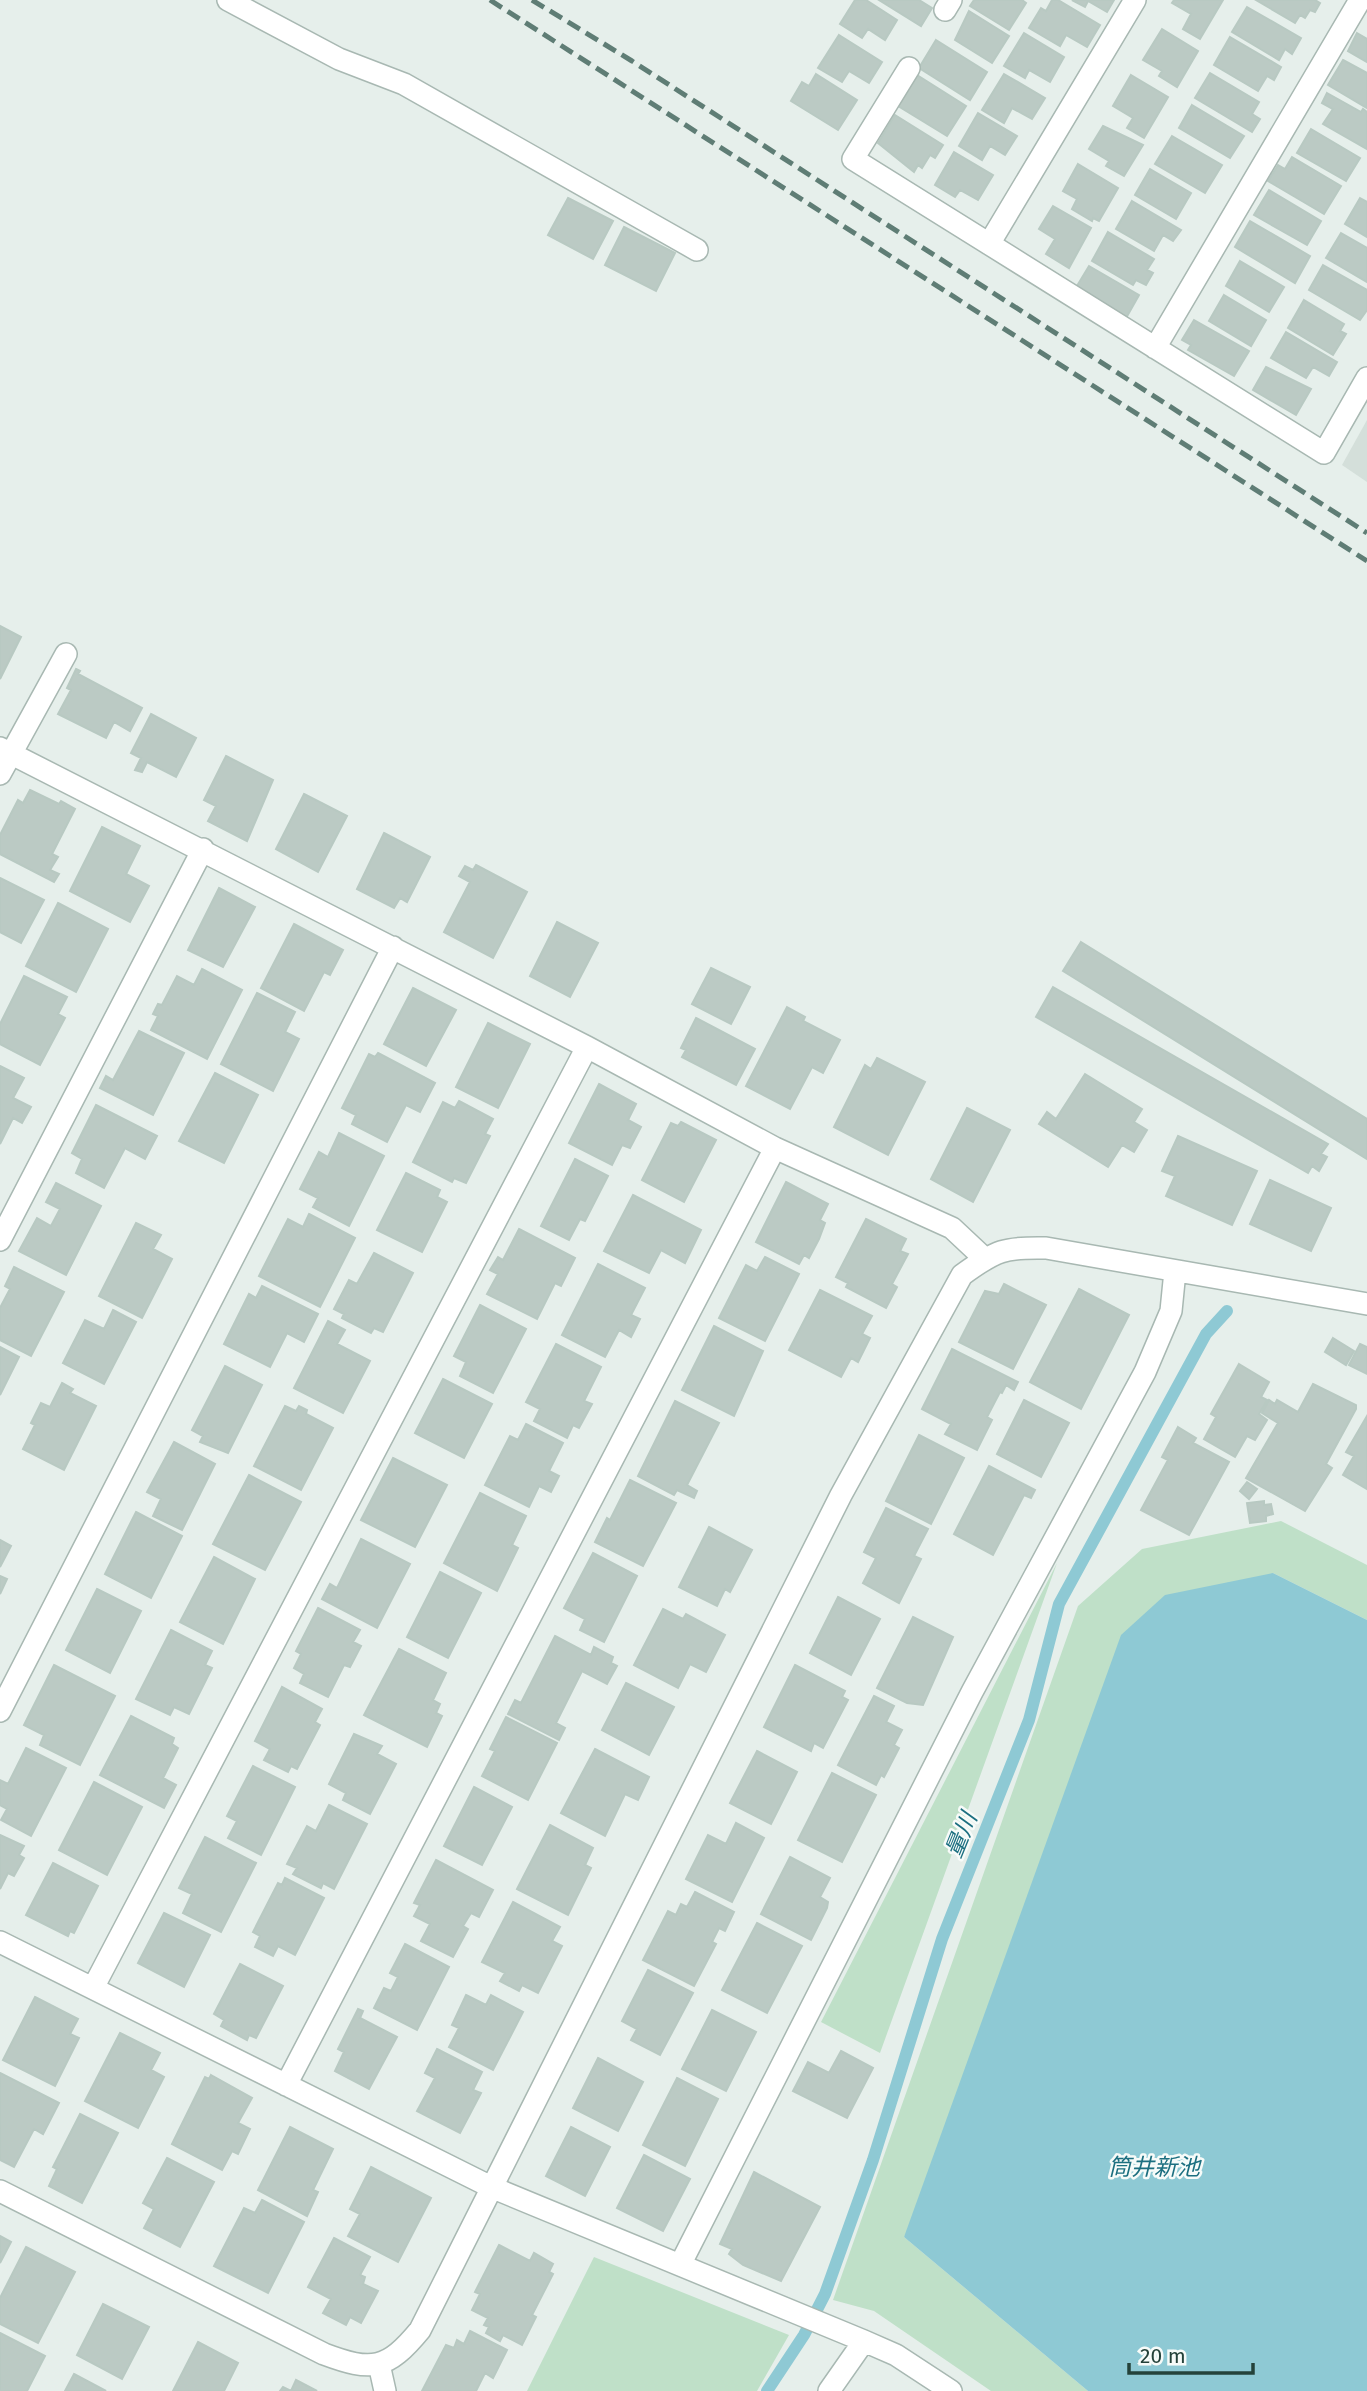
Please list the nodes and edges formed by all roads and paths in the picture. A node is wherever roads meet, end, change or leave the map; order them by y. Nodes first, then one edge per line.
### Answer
1 (228, 0) edge
2 (1135, 0) edge
3 (1360, 0) edge
4 (909, 68) dead end
5 (989, 244) junction
6 (697, 250) dead end
7 (1155, 348) junction
8 (1367, 378) edge
9 (66, 654) dead end
10 (5, 750) edge
11 (0, 774) edge
12 (203, 849) junction
13 (393, 947) junction
14 (587, 1046) junction
15 (775, 1148) junction
16 (0, 1240) edge
17 (985, 1258) junction
18 (1175, 1271) junction
19 (1367, 1304) edge
20 (0, 1711) edge
21 (0, 1942) edge
22 (93, 1988) junction
23 (286, 2085) junction
24 (491, 2187) junction
25 (0, 2190) edge
26 (680, 2265) junction
27 (864, 2341) junction
28 (379, 2364) junction
29 (385, 2391) edge
30 (829, 2391) edge
31 (951, 2391) edge

1 - 6 street
2 - 5 street
3 - 7 street
4 - 5 street
5 - 7 street
7 - 8 street
9 - 10 street
10 - 11 street
10 - 12 street
12 - 13 street
12 - 16 street
13 - 14 street
13 - 20 street
14 - 15 street
14 - 22 street
15 - 17 street
15 - 23 street
17 - 18 street
17 - 24 street
18 - 19 street
18 - 26 street
21 - 22 street
22 - 23 street
23 - 24 street
24 - 26 street
24 - 28 street
25 - 28 street
26 - 27 street
27 - 30 street
27 - 31 street
28 - 29 street

